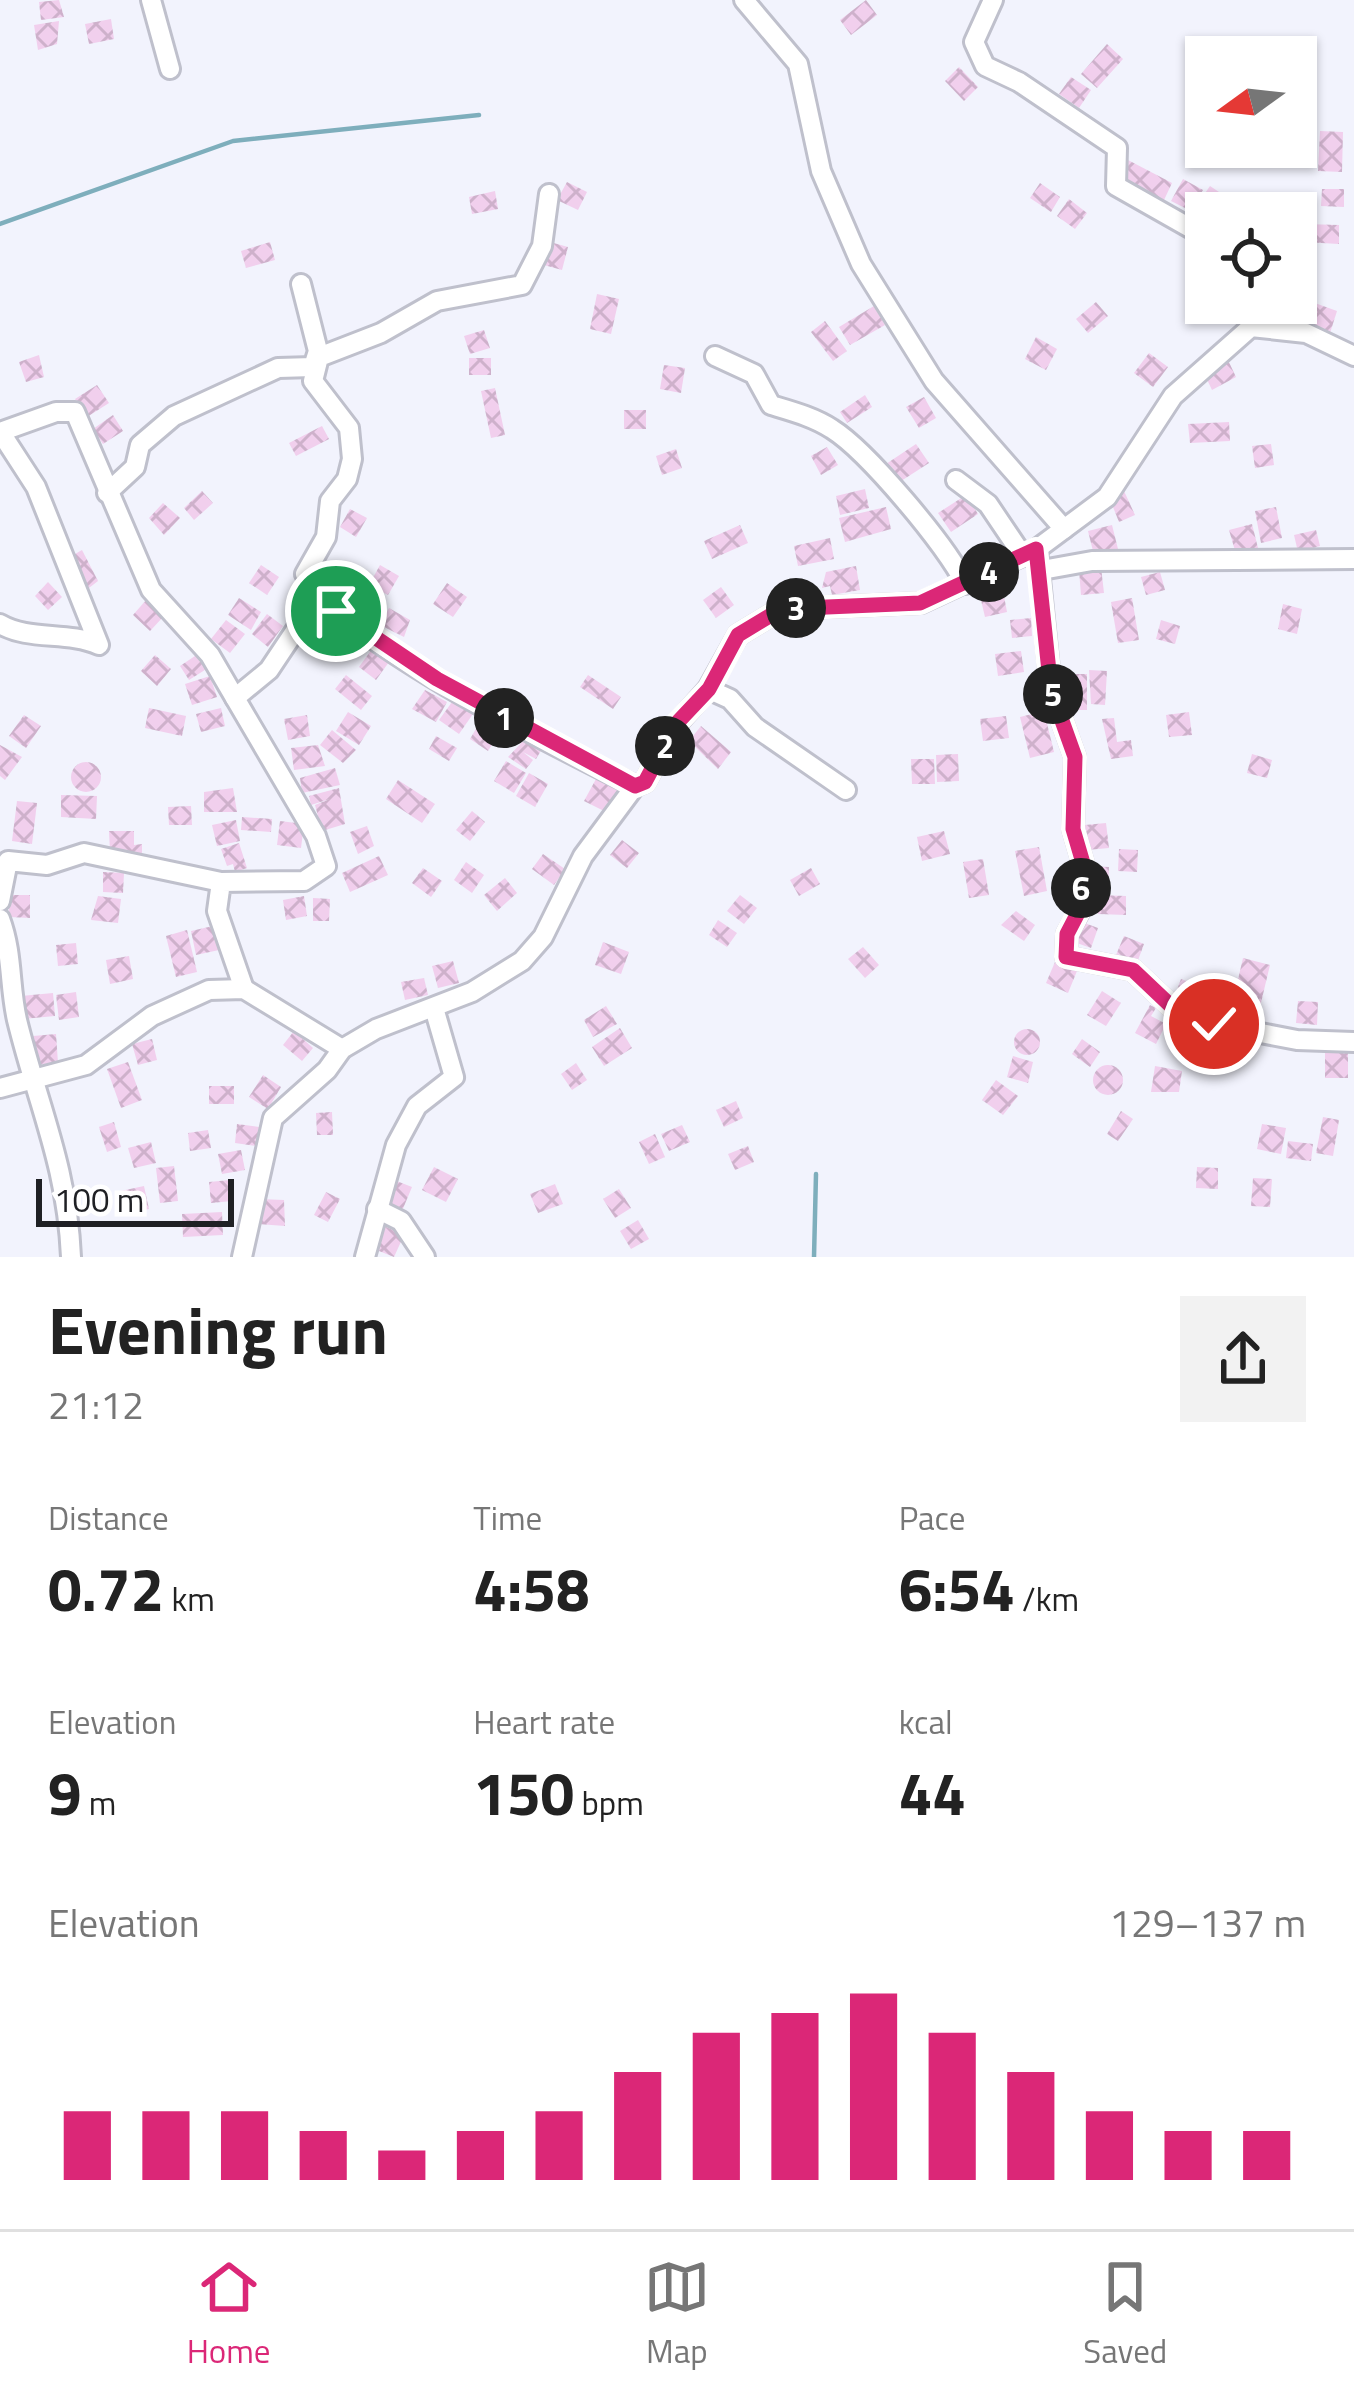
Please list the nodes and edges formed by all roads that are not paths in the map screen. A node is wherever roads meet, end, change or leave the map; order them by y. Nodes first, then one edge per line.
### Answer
1 (151, 0) edge
2 (744, 0) edge
3 (993, 0) edge
4 (170, 69) dead end
5 (549, 194) dead end
6 (1185, 225) edge
7 (301, 284) dead end
8 (1250, 324) edge
9 (1251, 327) junction
10 (715, 356) dead end
11 (1354, 356) edge
12 (314, 367) junction
13 (0, 432) edge
14 (956, 480) dead end
15 (107, 493) junction
16 (1064, 529) junction
17 (1030, 552) junction
18 (1354, 560) edge
19 (1042, 570) junction
20 (965, 584) junction
21 (319, 596) junction
22 (0, 624) edge
23 (709, 689) junction
24 (236, 698) junction
25 (635, 786) junction
26 (846, 790) dead end
27 (221, 882) junction
28 (0, 901) edge
29 (2, 928) edge
30 (244, 989) junction
31 (434, 1008) junction
32 (1354, 1042) edge
33 (342, 1049) junction
34 (34, 1079) junction
35 (0, 1088) edge
36 (377, 1208) junction
37 (71, 1257) edge
38 (242, 1257) edge
39 (365, 1257) edge
40 (425, 1257) edge

1 - 4 street
2 - 16 street
3 - 6 street
5 - 12 street
7 - 12 street
8 - 9 street
9 - 11 street
9 - 16 street
10 - 20 street
12 - 15 street
12 - 21 street
13 - 15 street
13 - 22 street
14 - 17 street
15 - 24 street
16 - 17 street
17 - 19 street
17 - 20 street
18 - 19 street
19 - 32 street
20 - 23 street
21 - 24 street
21 - 25 street
23 - 25 street
23 - 26 street
24 - 27 street
25 - 31 street
27 - 28 street
27 - 30 street
29 - 34 street
30 - 33 street
30 - 34 street
31 - 33 street
31 - 36 street
33 - 38 street
34 - 35 street
34 - 37 street
36 - 39 street
36 - 40 street

